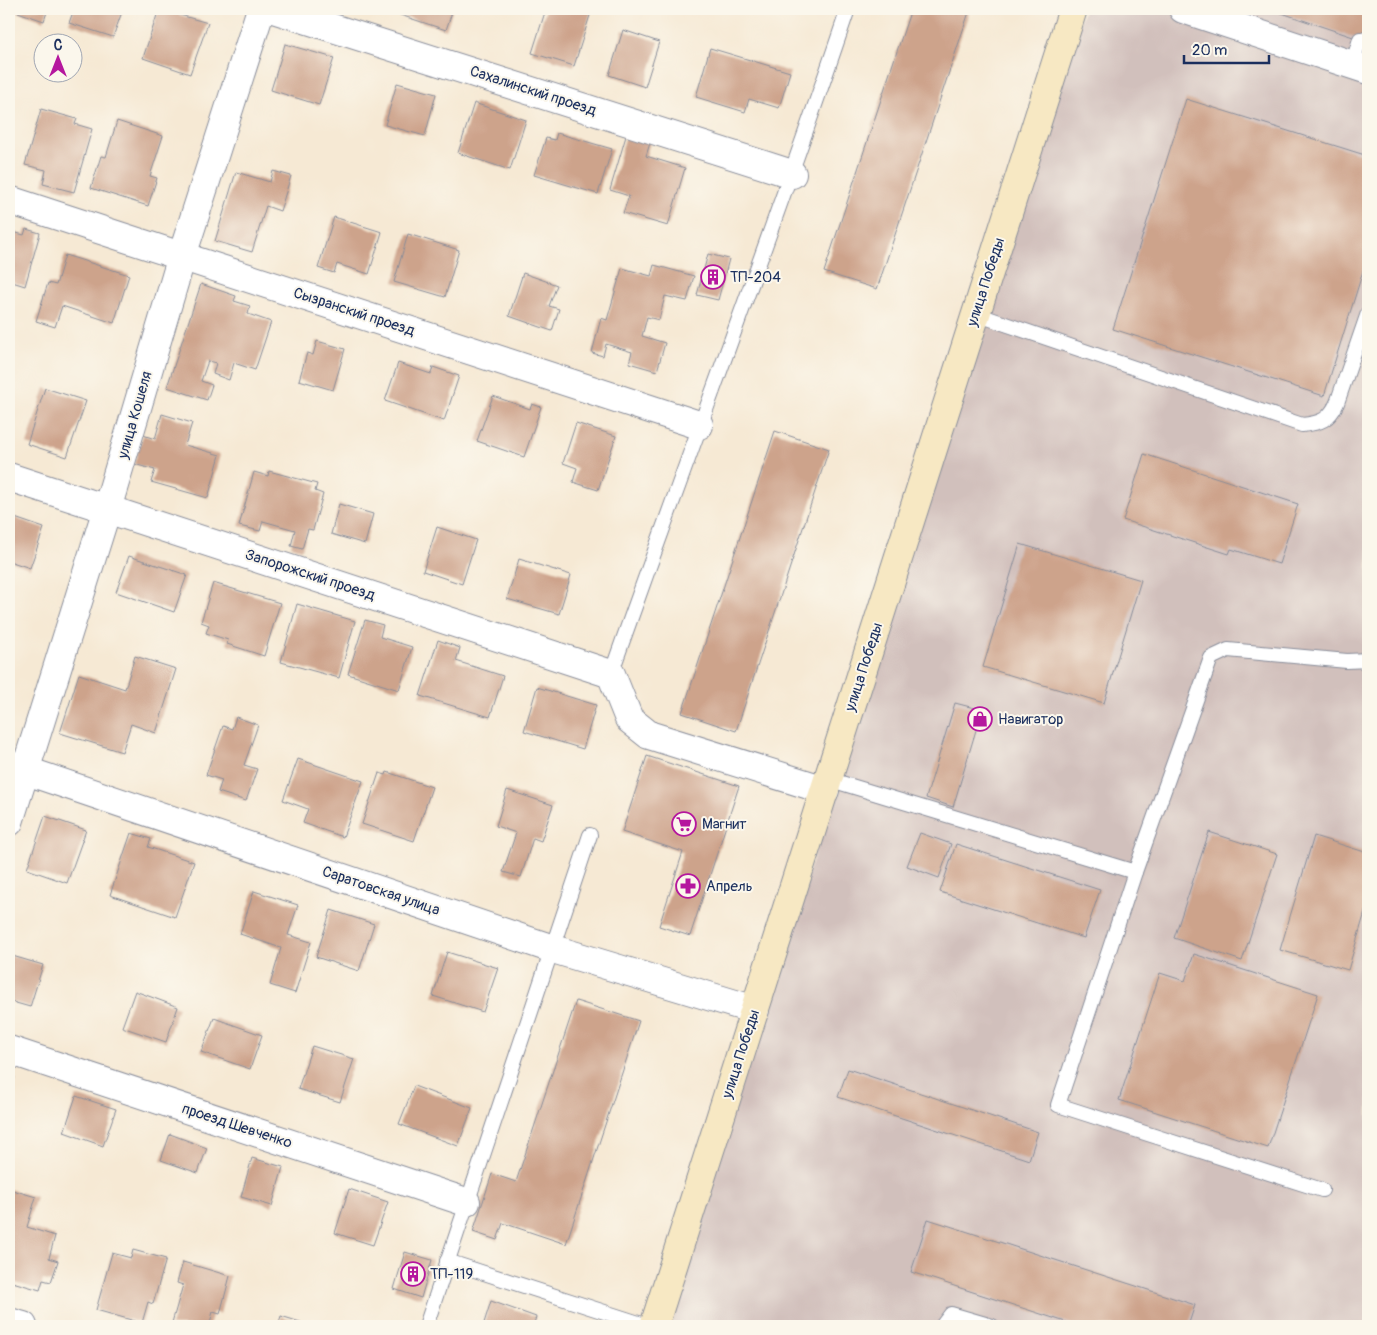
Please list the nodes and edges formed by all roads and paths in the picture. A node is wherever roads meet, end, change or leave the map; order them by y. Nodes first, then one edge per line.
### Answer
1 (261, 9) edge
2 (273, 9) edge
3 (848, 9) edge
4 (1073, 9) edge
5 (1183, 9) edge
6 (1360, 39) dead end
7 (1360, 68) edge
8 (792, 174) junction
9 (9, 200) edge
10 (182, 256) junction
11 (1368, 313) edge
12 (976, 314) junction
13 (699, 425) junction
14 (9, 477) edge
15 (107, 509) junction
16 (1368, 660) edge
17 (610, 674) junction
18 (16, 768) edge
19 (826, 785) junction
20 (9, 822) edge
21 (590, 836) dead end
22 (1135, 872) junction
23 (553, 949) junction
24 (755, 1010) junction
25 (9, 1050) edge
26 (1322, 1190) dead end
27 (466, 1202) junction
28 (447, 1261) junction
29 (9, 1322) edge
30 (23, 1326) edge
31 (426, 1326) edge
32 (648, 1326) edge
33 (654, 1326) edge
34 (942, 1326) edge
35 (992, 1326) edge

1 - 10 street, улица Кошеля
2 - 8 street, Сахалинский проезд
3 - 8 lane
4 - 12 main road, улица Победы
5 - 7 street
6 - 7 lane
8 - 13 lane
9 - 10 street, Сызранский проезд
10 - 13 street, Сызранский проезд
10 - 15 street, улица Кошеля
11 - 12 lane
12 - 19 main road, улица Победы
13 - 17 lane
14 - 15 street, Запорожский проезд
15 - 17 street, Запорожский проезд
15 - 18 street, улица Кошеля
16 - 22 lane
17 - 19 street
18 - 20 street, улица Кошеля
18 - 23 street, Саратовская улица
19 - 22 lane
19 - 24 main road, улица Победы
21 - 23 lane
22 - 26 lane
23 - 24 street, Саратовская улица
23 - 27 lane
24 - 33 main road, улица Победы
25 - 27 street, проезд Шевченко
27 - 28 lane
28 - 31 lane
28 - 32 lane
29 - 30 street
34 - 35 lane

